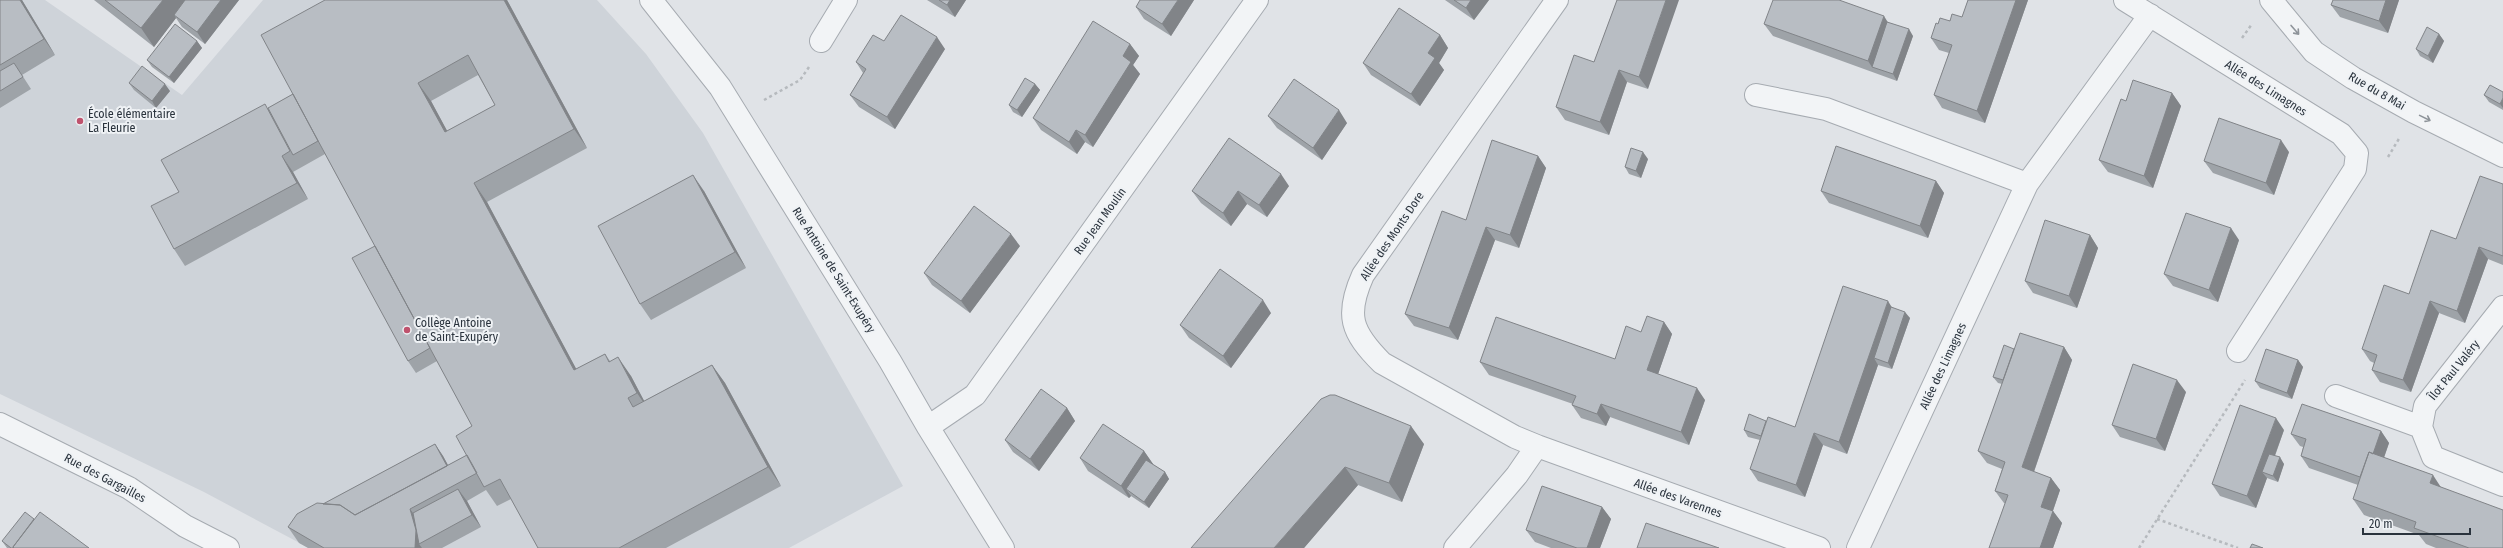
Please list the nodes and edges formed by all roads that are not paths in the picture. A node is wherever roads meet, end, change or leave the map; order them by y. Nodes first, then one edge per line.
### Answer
1 (651, 0) edge
2 (846, 0) edge
3 (1257, 0) edge
4 (1557, 0) edge
5 (2125, 0) edge
6 (2272, 2) edge
7 (2150, 15) junction
8 (821, 41) dead end
9 (1756, 95) dead end
10 (2503, 156) edge
11 (2027, 184) junction
12 (2503, 307) edge
13 (2238, 351) road end
14 (2336, 396) dead end
15 (0, 424) edge
16 (928, 427) junction
17 (2421, 427) junction
18 (1537, 446) junction
19 (2503, 485) edge
20 (228, 548) edge
21 (1003, 548) edge
22 (1455, 548) edge
23 (1819, 548) edge
24 (1858, 548) edge

1 - 16 street, Rue Antoine de Saint-Exupéry
2 - 8 street
3 - 16 street, Rue Jean Moulin
4 - 18 street, Allée des Monts Dore
5 - 7 street
6 -> 10 street, Rue du 8 Mai
7 - 11 street, Allée des Limagnes
7 - 13 street, Allée des Limagnes
9 - 11 street
11 - 24 street, Allée des Limagnes
12 - 17 street, Îlot Paul Valéry
14 - 17 street
15 - 20 street, Rue des Gargailles
16 - 21 street, Rue Antoine de Saint-Exupéry
17 - 19 street
18 - 22 street
18 - 23 street, Allée des Varennes

